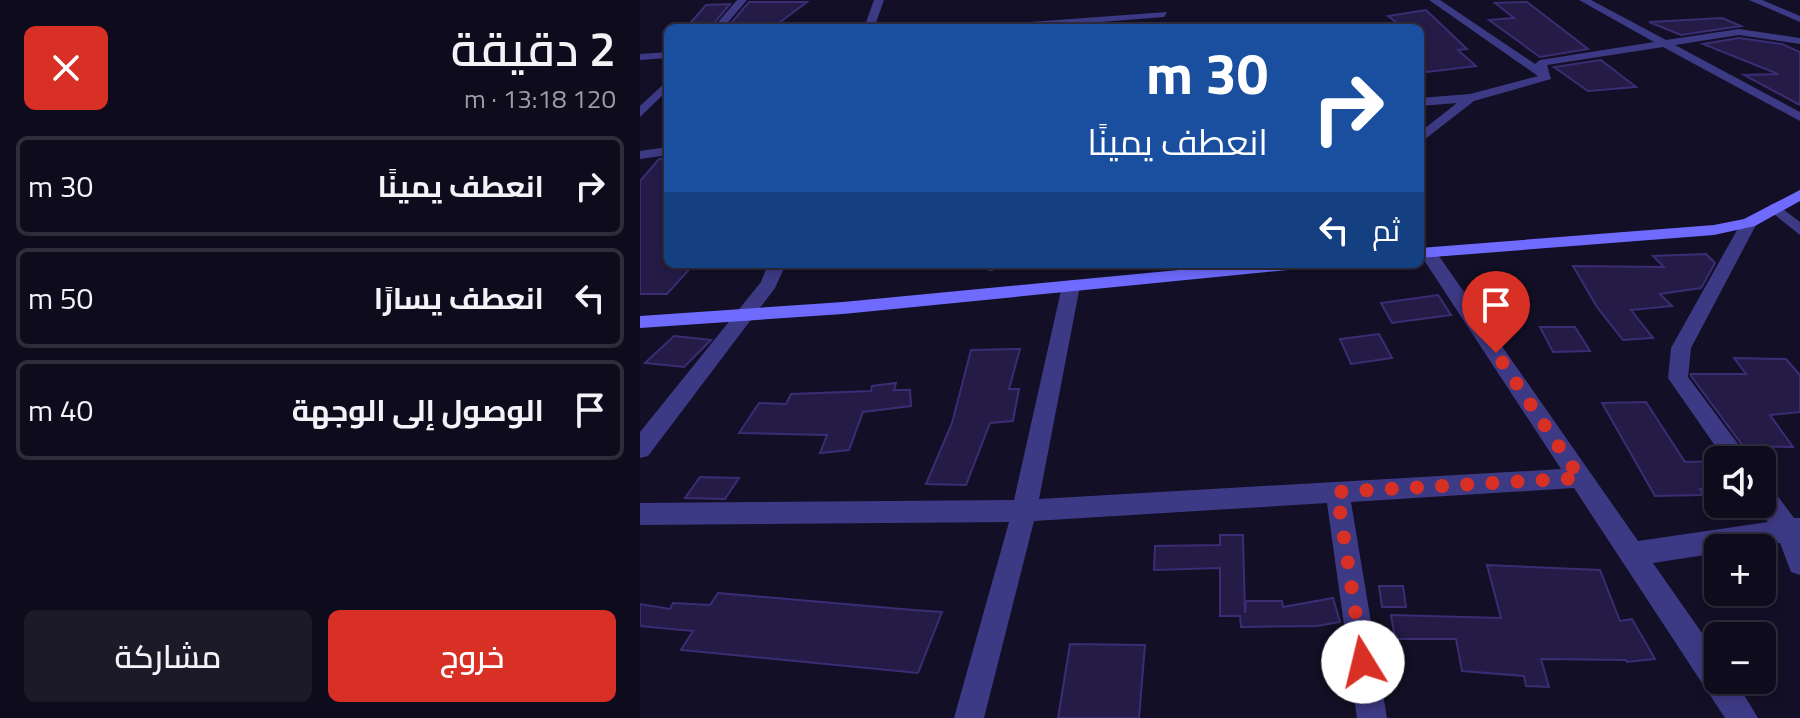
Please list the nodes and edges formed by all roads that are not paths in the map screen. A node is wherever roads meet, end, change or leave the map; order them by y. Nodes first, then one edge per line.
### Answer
1 (742, 0) edge
2 (879, 0) edge
3 (1156, 0) edge
4 (1434, 0) edge
5 (1584, 0) edge
6 (1754, 0) edge
7 (1164, 14) junction
8 (1800, 19) edge
9 (721, 24) edge
10 (870, 24) edge
11 (1047, 24) edge
12 (1168, 24) edge
13 (1800, 41) edge
14 (1665, 43) junction
15 (664, 55) edge
16 (640, 57) edge
17 (1547, 77) junction
18 (664, 87) edge
19 (1470, 98) junction
20 (1424, 102) edge
21 (640, 113) edge
22 (1800, 117) edge
23 (1424, 136) edge
24 (664, 152) edge
25 (640, 155) edge
26 (1800, 195) edge
27 (1775, 208) junction
28 (1749, 223) junction
29 (1800, 230) edge
30 (1424, 253) edge
31 (775, 268) edge
32 (1248, 268) edge
33 (1071, 286) junction
34 (746, 315) junction
35 (640, 322) edge
36 (1728, 446) edge
37 (640, 449) edge
38 (1580, 478) junction
39 (1337, 492) junction
40 (1776, 510) edge
41 (1024, 511) junction
42 (640, 514) edge
43 (1794, 530) edge
44 (1632, 554) junction
45 (1800, 563) edge
46 (969, 718) edge
47 (1372, 718) edge
48 (1743, 718) edge

1 - 9 street
2 - 10 street
3 - 7 street
4 - 17 street
5 - 14 street
6 - 8 street
7 - 11 street
7 - 12 street
13 - 14 street
14 - 17 street
14 - 22 street
15 - 16 street
17 - 19 street
18 - 21 street
19 - 20 street
19 - 23 street
24 - 25 street
26 - 27 street
27 - 28 street
27 - 29 street
28 - 30 street
28 - 36 street
30 - 38 street
31 - 34 street
32 - 33 street
33 - 34 street
33 - 41 street
34 - 35 street
34 - 37 street
38 - 39 street
38 - 44 street
39 - 41 street
39 - 47 street
40 - 43 street
41 - 42 street
41 - 46 street
43 - 44 street
43 - 45 street
44 - 48 street

